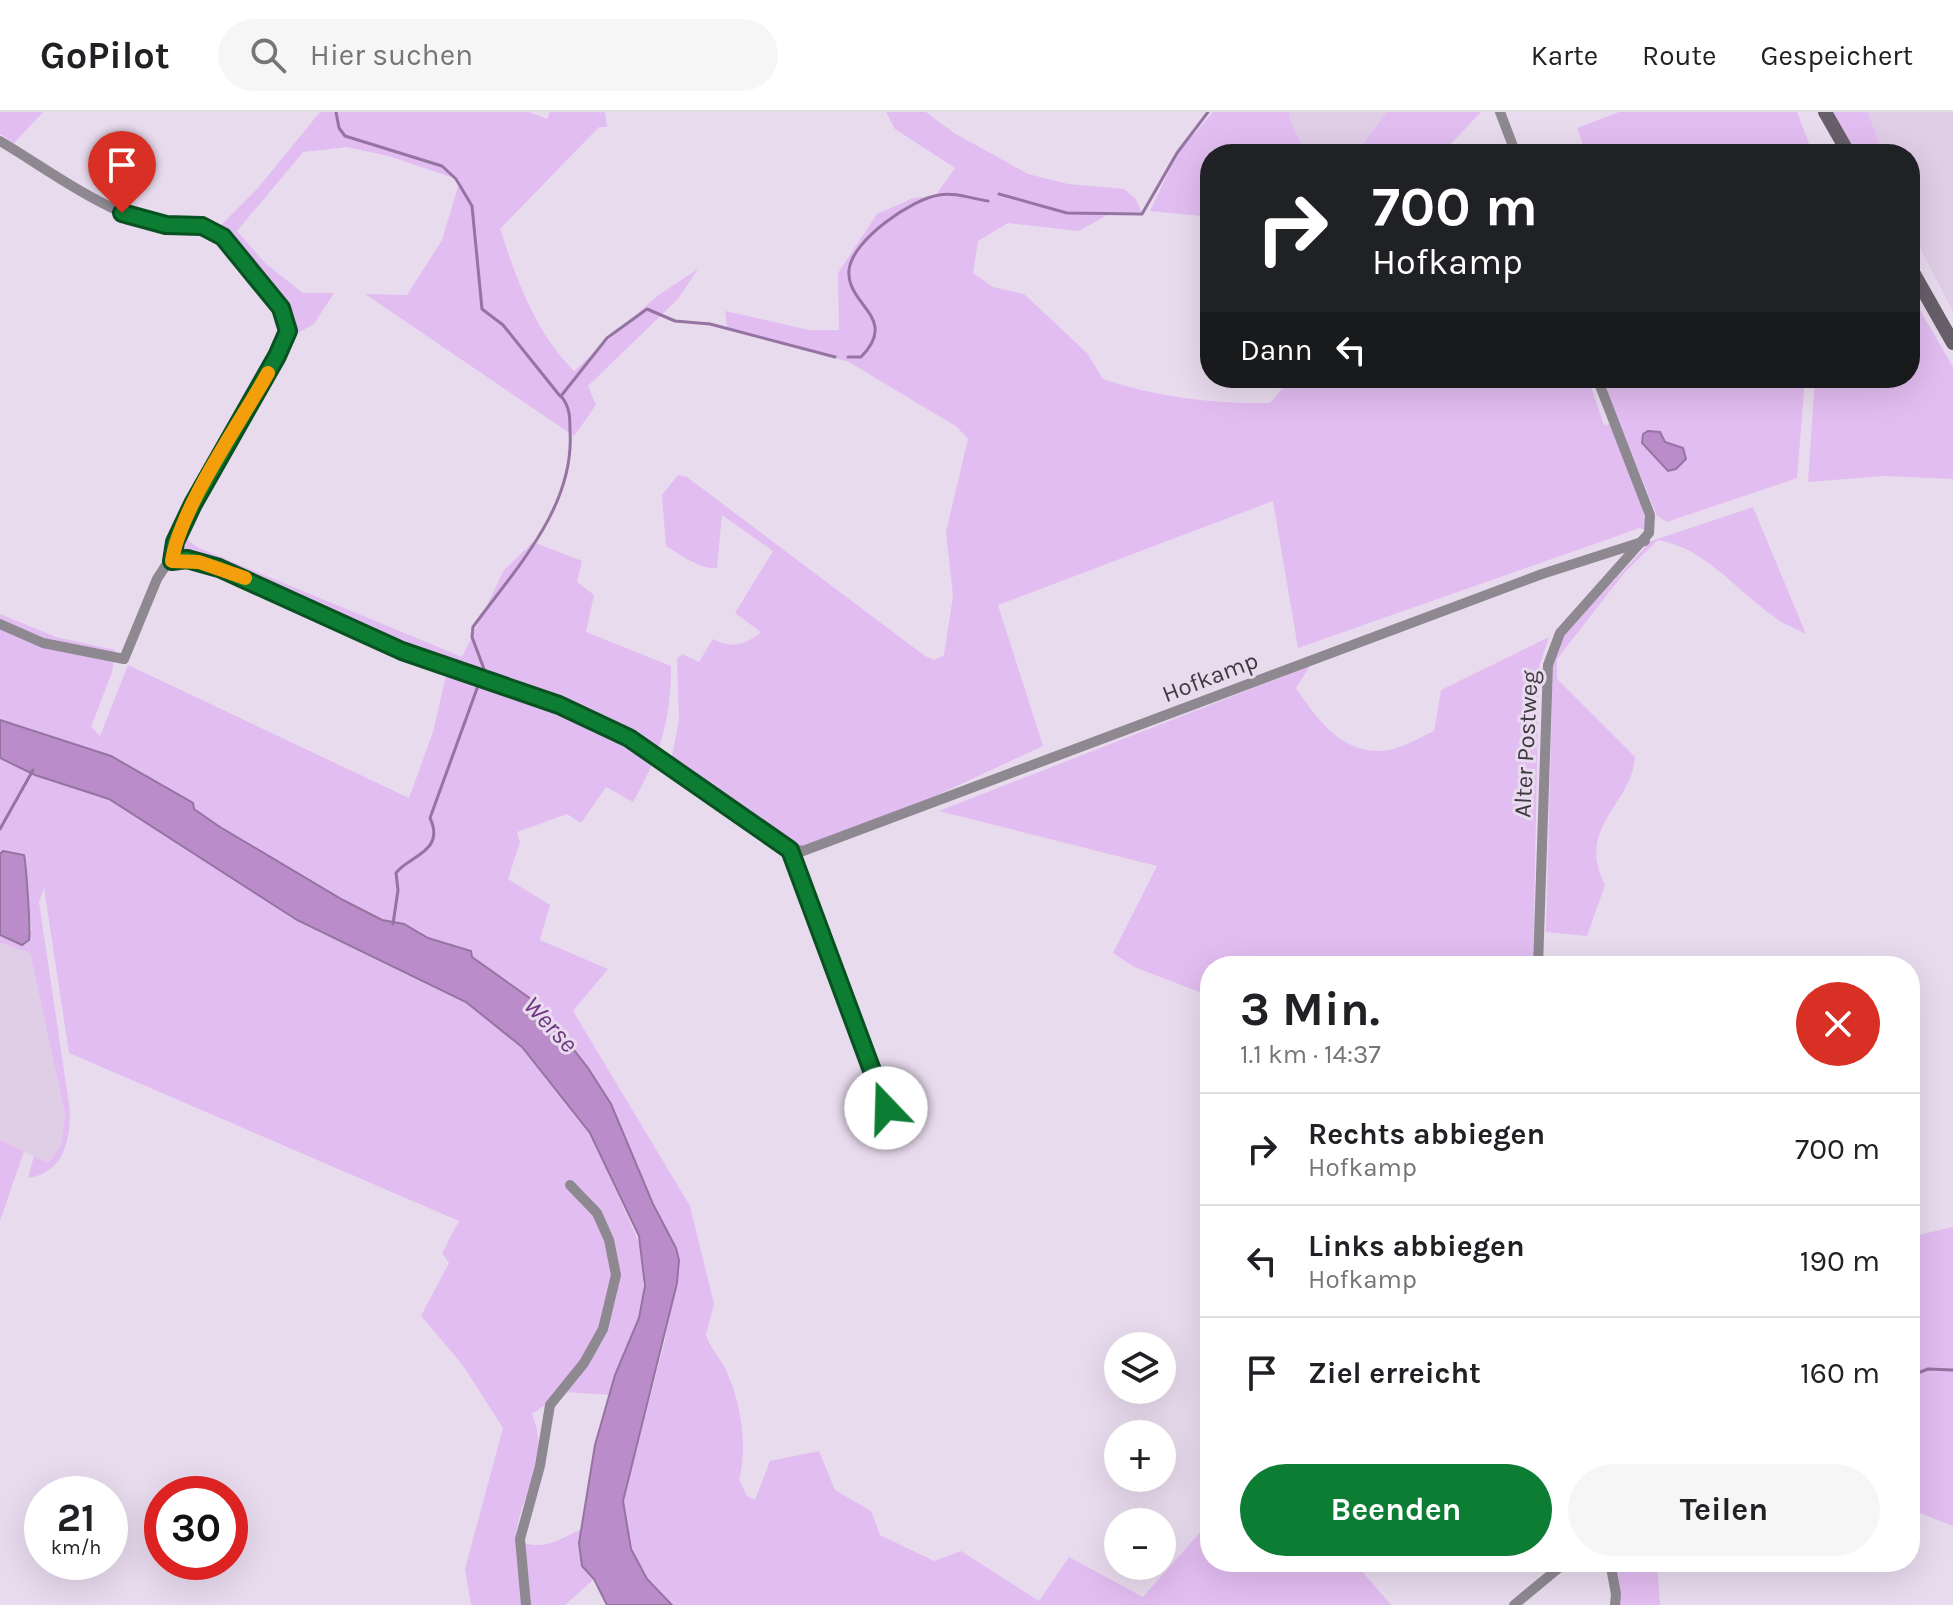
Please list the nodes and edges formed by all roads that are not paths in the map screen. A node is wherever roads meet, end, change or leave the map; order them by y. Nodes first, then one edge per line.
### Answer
1 (1500, 112) edge
2 (1825, 112) edge
3 (0, 141) edge
4 (1512, 144) edge
5 (1843, 144) edge
6 (1920, 285) edge
7 (1953, 343) edge
8 (1601, 388) edge
9 (1645, 541) junction
10 (172, 561) junction
11 (0, 624) edge
12 (790, 850) junction
13 (1538, 956) edge
14 (886, 1108) dead end
15 (570, 1185) dead end
16 (1554, 1572) edge
17 (1612, 1572) edge
18 (526, 1605) edge
19 (1514, 1605) edge
20 (1615, 1605) edge

1 - 4 street
2 - 5 main road
3 - 10 street
6 - 7 main road
8 - 9 street
9 - 12 street, Hofkamp
9 - 13 street, Alter Postweg
10 - 11 street
10 - 12 street
12 - 14 street
15 - 18 street
16 - 19 street
17 - 20 street

